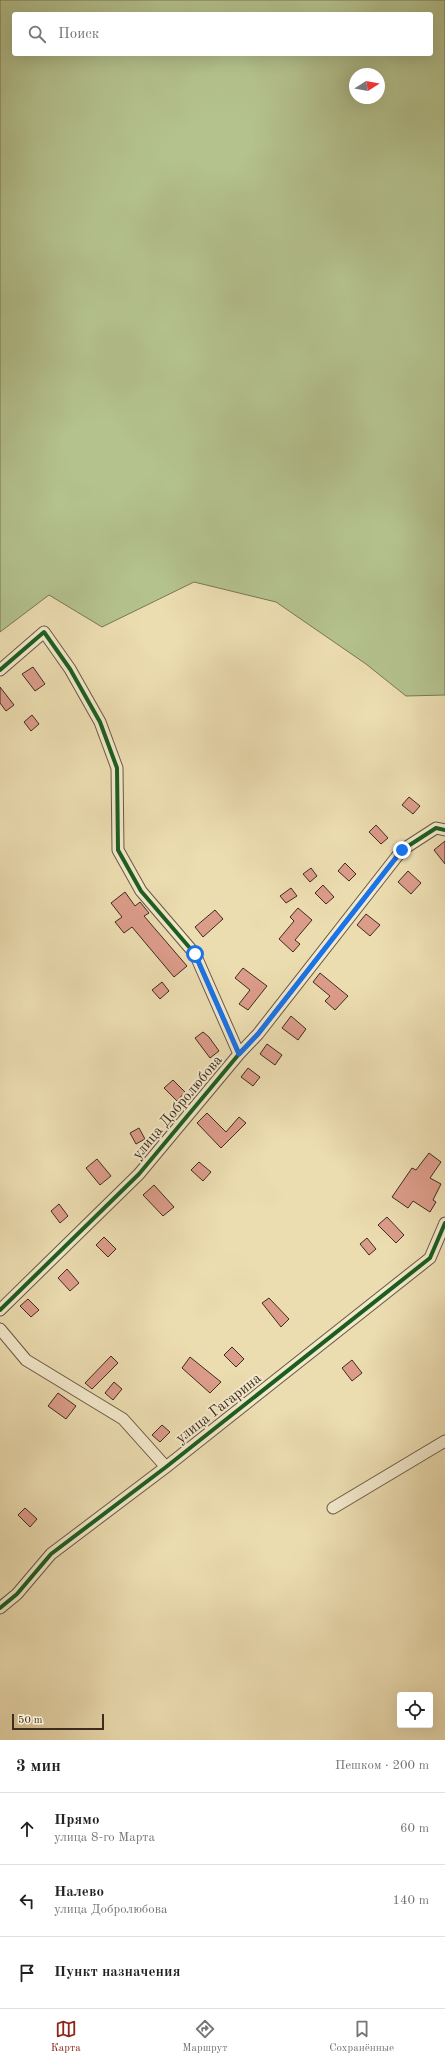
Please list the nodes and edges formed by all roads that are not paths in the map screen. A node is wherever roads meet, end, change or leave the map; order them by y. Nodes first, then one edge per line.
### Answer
1 (0, 670) edge
2 (445, 830) edge
3 (239, 1054) junction
4 (445, 1224) edge
5 (0, 1310) edge
6 (0, 1329) edge
7 (445, 1441) edge
8 (166, 1467) junction
9 (333, 1508) dead end
10 (0, 1608) edge

1 - 3 street
2 - 3 street, улица Добролюбова
3 - 5 street, улица Добролюбова
4 - 8 street, улица Гагарина
6 - 8 street
7 - 9 street
8 - 10 street, улица Гагарина

